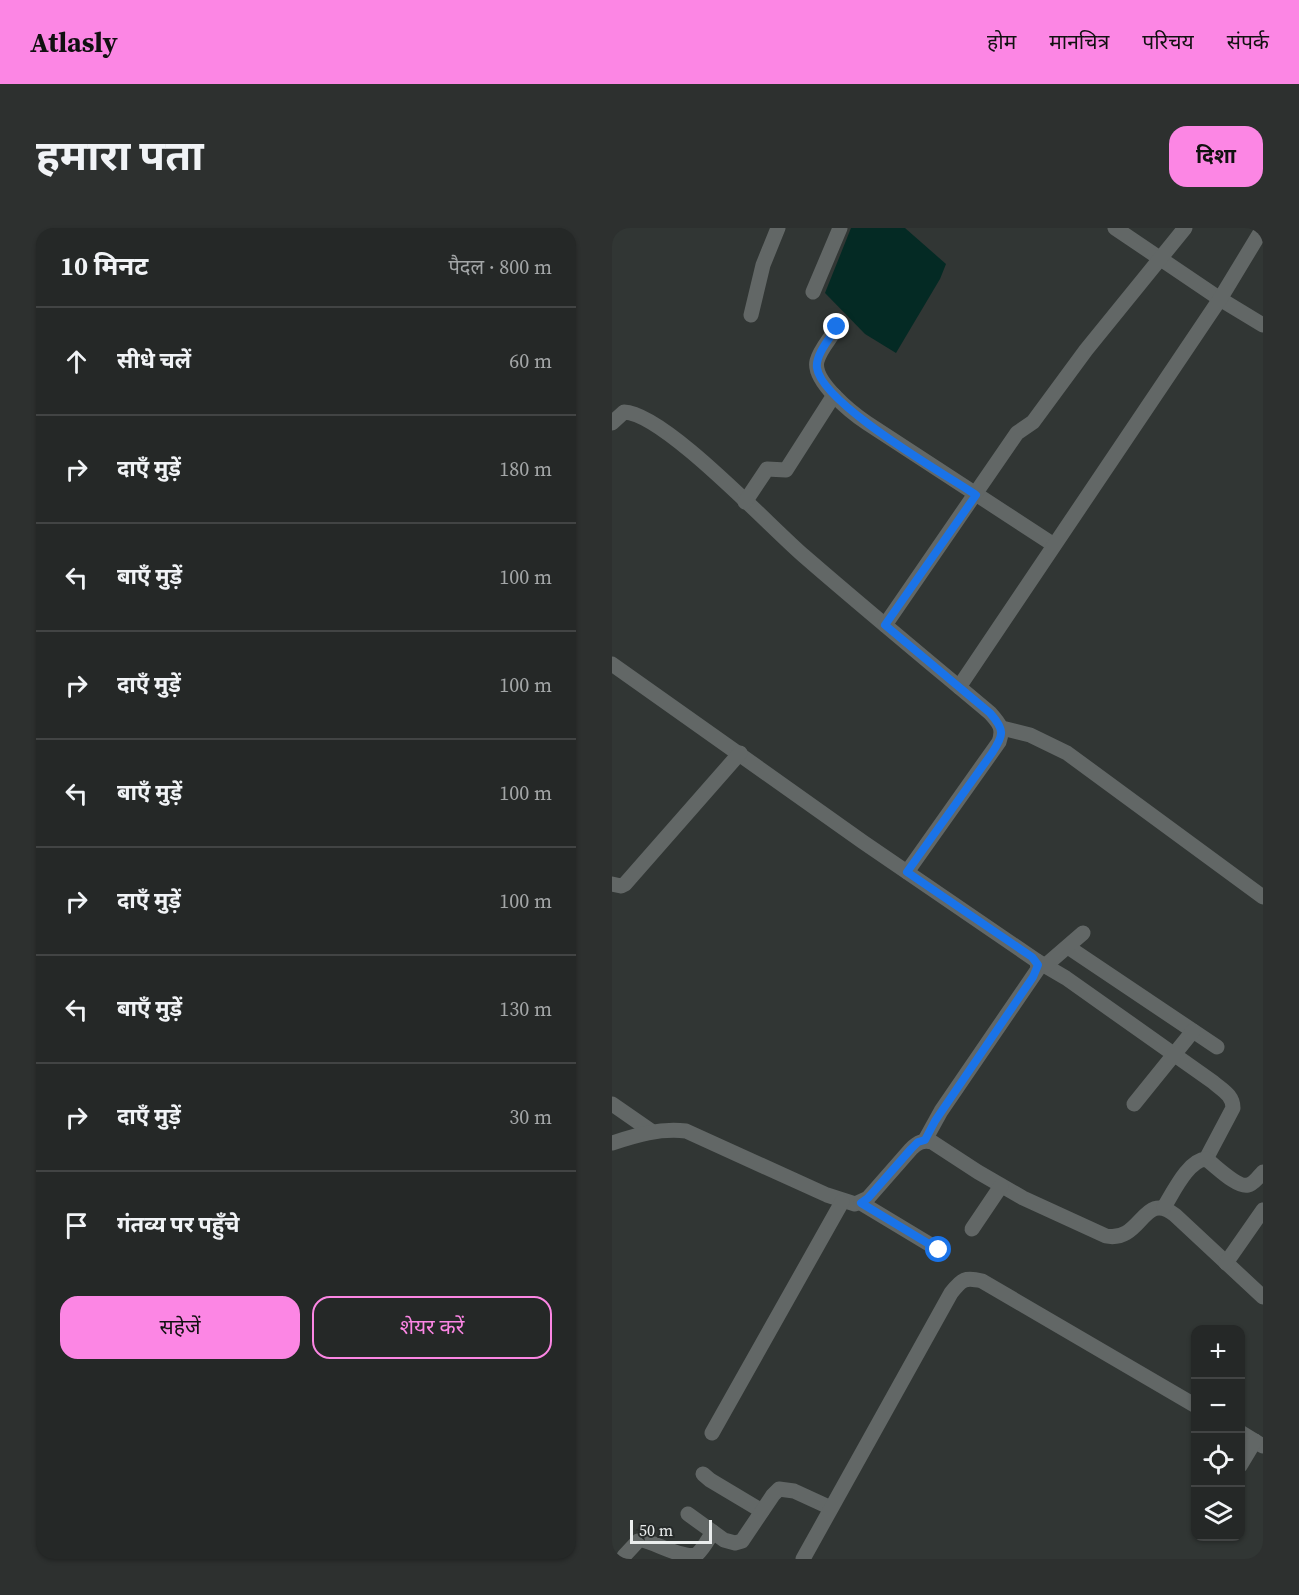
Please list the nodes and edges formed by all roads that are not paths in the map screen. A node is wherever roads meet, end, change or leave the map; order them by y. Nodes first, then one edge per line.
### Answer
1 (778, 228) edge
2 (840, 228) edge
3 (1116, 228) edge
4 (1185, 228) edge
5 (1263, 228) edge
6 (1160, 258) junction
7 (813, 292) dead end
8 (1220, 299) junction
9 (752, 315) dead end
10 (1263, 325) edge
11 (837, 327) dead end
12 (834, 394) junction
13 (612, 423) edge
14 (976, 495) junction
15 (745, 501) junction
16 (1054, 545) junction
17 (885, 625) junction
18 (612, 664) edge
19 (959, 687) junction
20 (1002, 728) junction
21 (740, 753) junction
22 (907, 872) junction
23 (612, 884) edge
24 (1263, 897) edge
25 (1083, 933) dead end
26 (1071, 949) dead end
27 (1042, 963) junction
28 (1193, 1031) junction
29 (1217, 1047) dead end
30 (1174, 1054) junction
31 (612, 1104) edge
32 (1134, 1104) dead end
33 (651, 1131) junction
34 (925, 1140) junction
35 (612, 1143) edge
36 (1206, 1159) junction
37 (1263, 1172) edge
38 (1001, 1186) junction
39 (843, 1202) junction
40 (861, 1203) junction
41 (1164, 1207) junction
42 (1263, 1210) edge
43 (972, 1229) dead end
44 (939, 1250) dead end
45 (1226, 1263) junction
46 (1263, 1297) edge
47 (1191, 1403) edge
48 (712, 1433) dead end
49 (1242, 1433) edge
50 (1259, 1443) edge
51 (1245, 1460) edge
52 (703, 1474) dead end
53 (831, 1508) junction
54 (762, 1511) junction
55 (688, 1514) dead end
56 (713, 1532) junction
57 (620, 1554) edge
58 (803, 1559) edge

1 - 9 street
2 - 7 street
3 - 6 street
4 - 6 street
5 - 8 street
6 - 8 street
6 - 14 street
8 - 10 street
8 - 16 street
11 - 12 street
12 - 14 street
12 - 15 street
13 - 15 street
14 - 16 street
14 - 17 street
15 - 17 street
16 - 19 street
17 - 19 street
18 - 21 street
19 - 20 street
20 - 22 street
20 - 24 street
21 - 22 street
21 - 23 street
22 - 27 street
25 - 27 street
26 - 28 street
27 - 30 street
27 - 34 street
28 - 29 street
28 - 30 street
30 - 32 street
30 - 36 street
31 - 33 street
33 - 35 street
33 - 39 street
34 - 38 street
34 - 40 street
36 - 37 street
36 - 41 street
38 - 41 street
38 - 43 street
39 - 40 street
39 - 48 street
40 - 44 street
41 - 45 street
42 - 45 street
45 - 46 street
47 - 53 street
49 - 50 street
50 - 51 street
52 - 54 street
53 - 54 street
53 - 58 street
54 - 56 street
55 - 56 street
56 - 57 street

